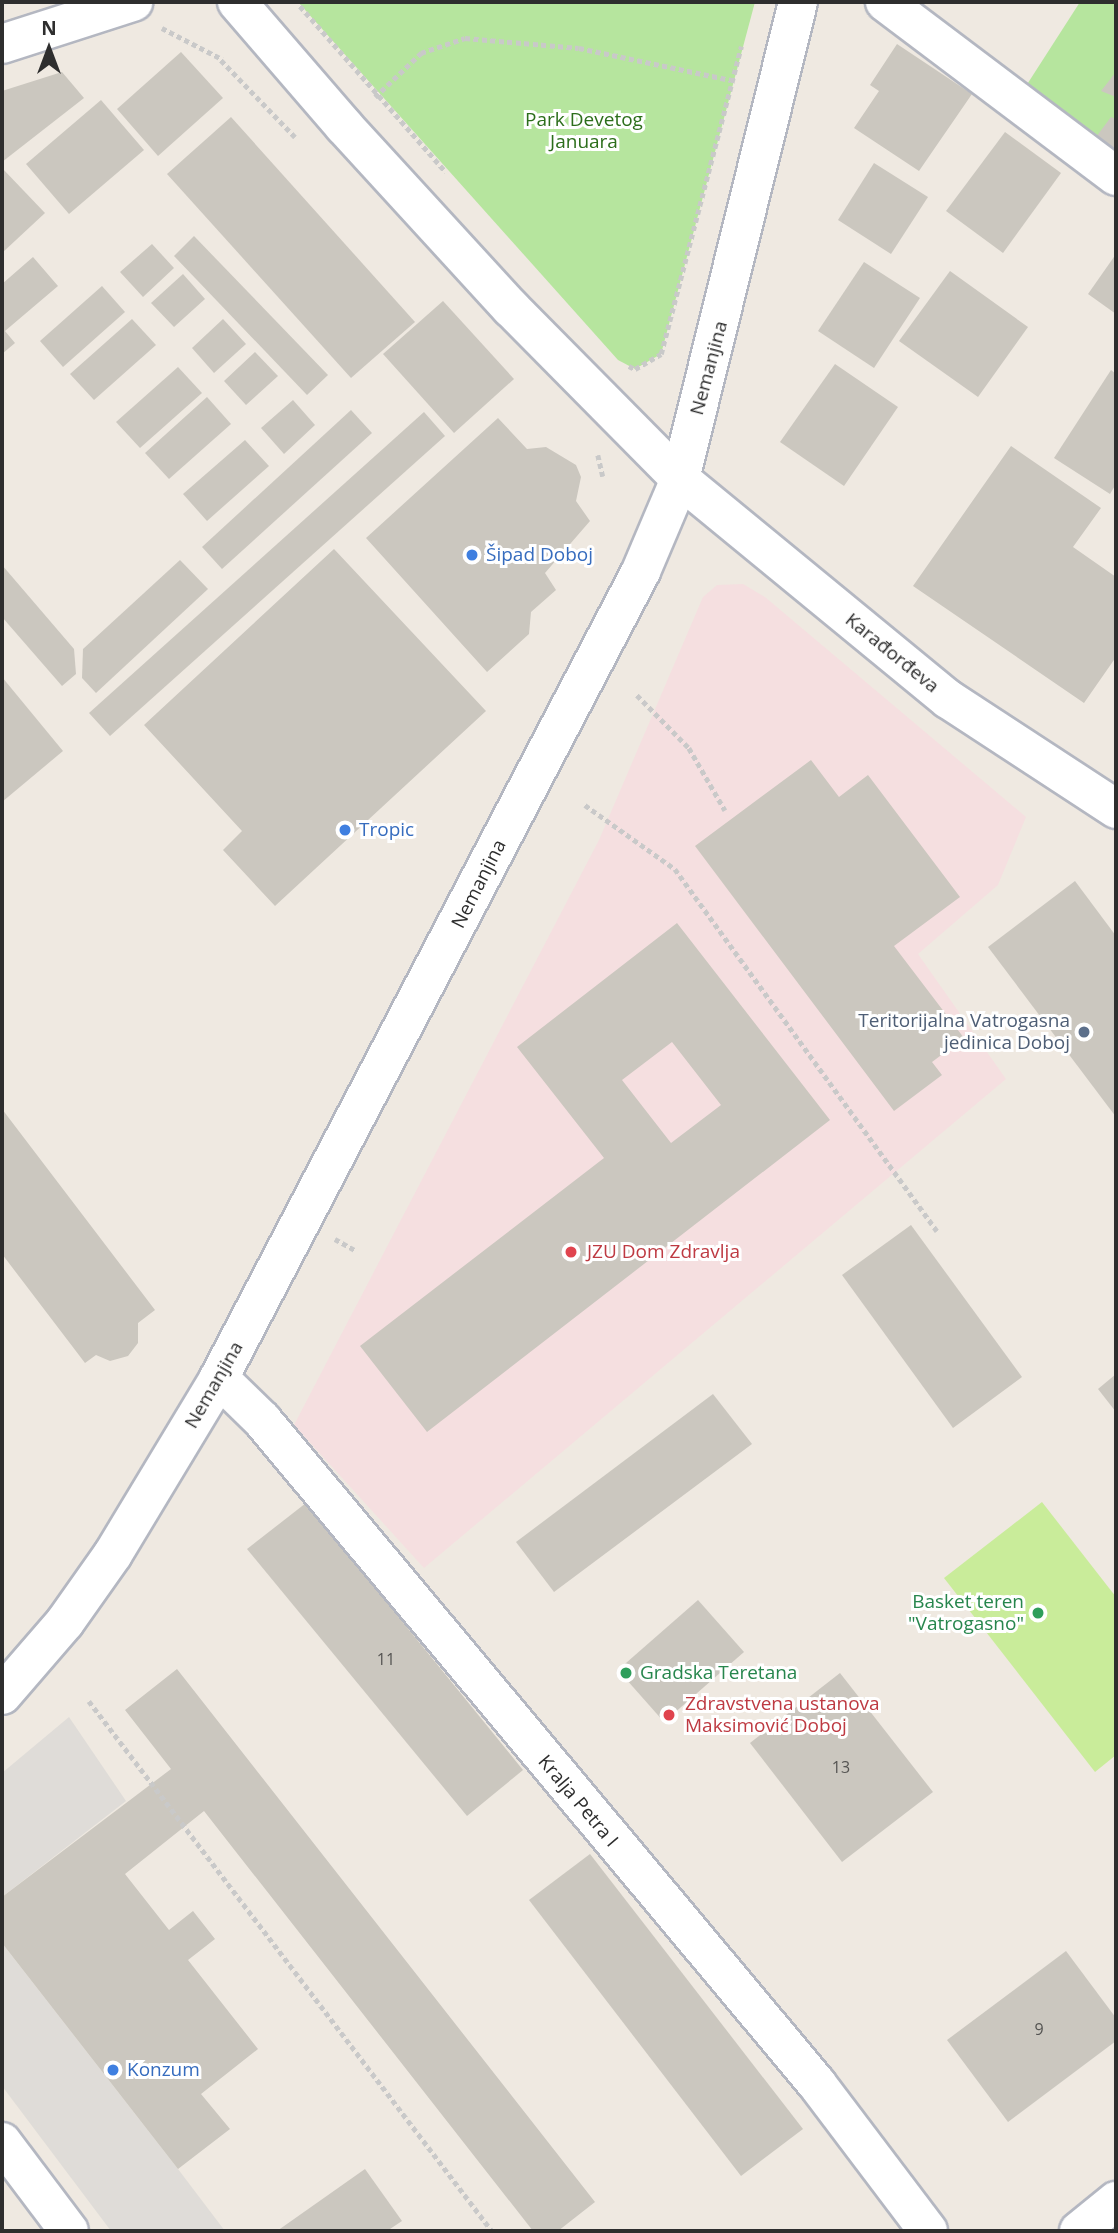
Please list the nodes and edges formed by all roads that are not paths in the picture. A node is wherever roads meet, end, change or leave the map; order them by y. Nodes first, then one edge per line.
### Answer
1 (237, 2) edge
2 (798, 2) edge
3 (885, 2) edge
4 (144, 15) edge
5 (2, 44) edge
6 (1116, 176) edge
7 (680, 479) junction
8 (1116, 809) edge
9 (219, 1378) junction
10 (2, 1695) edge
11 (2, 2142) edge
12 (1116, 2201) edge
13 (69, 2231) edge
14 (928, 2231) edge
15 (1079, 2231) edge

1 - 7 street, Karađorđeva
2 - 7 street, Nemanjina
3 - 6 street
4 - 5 street
7 - 8 street, Karađorđeva
7 - 9 street, Nemanjina
9 - 10 street, Nemanjina
9 - 14 street, Kralja Petra I
11 - 13 street
12 - 15 street

